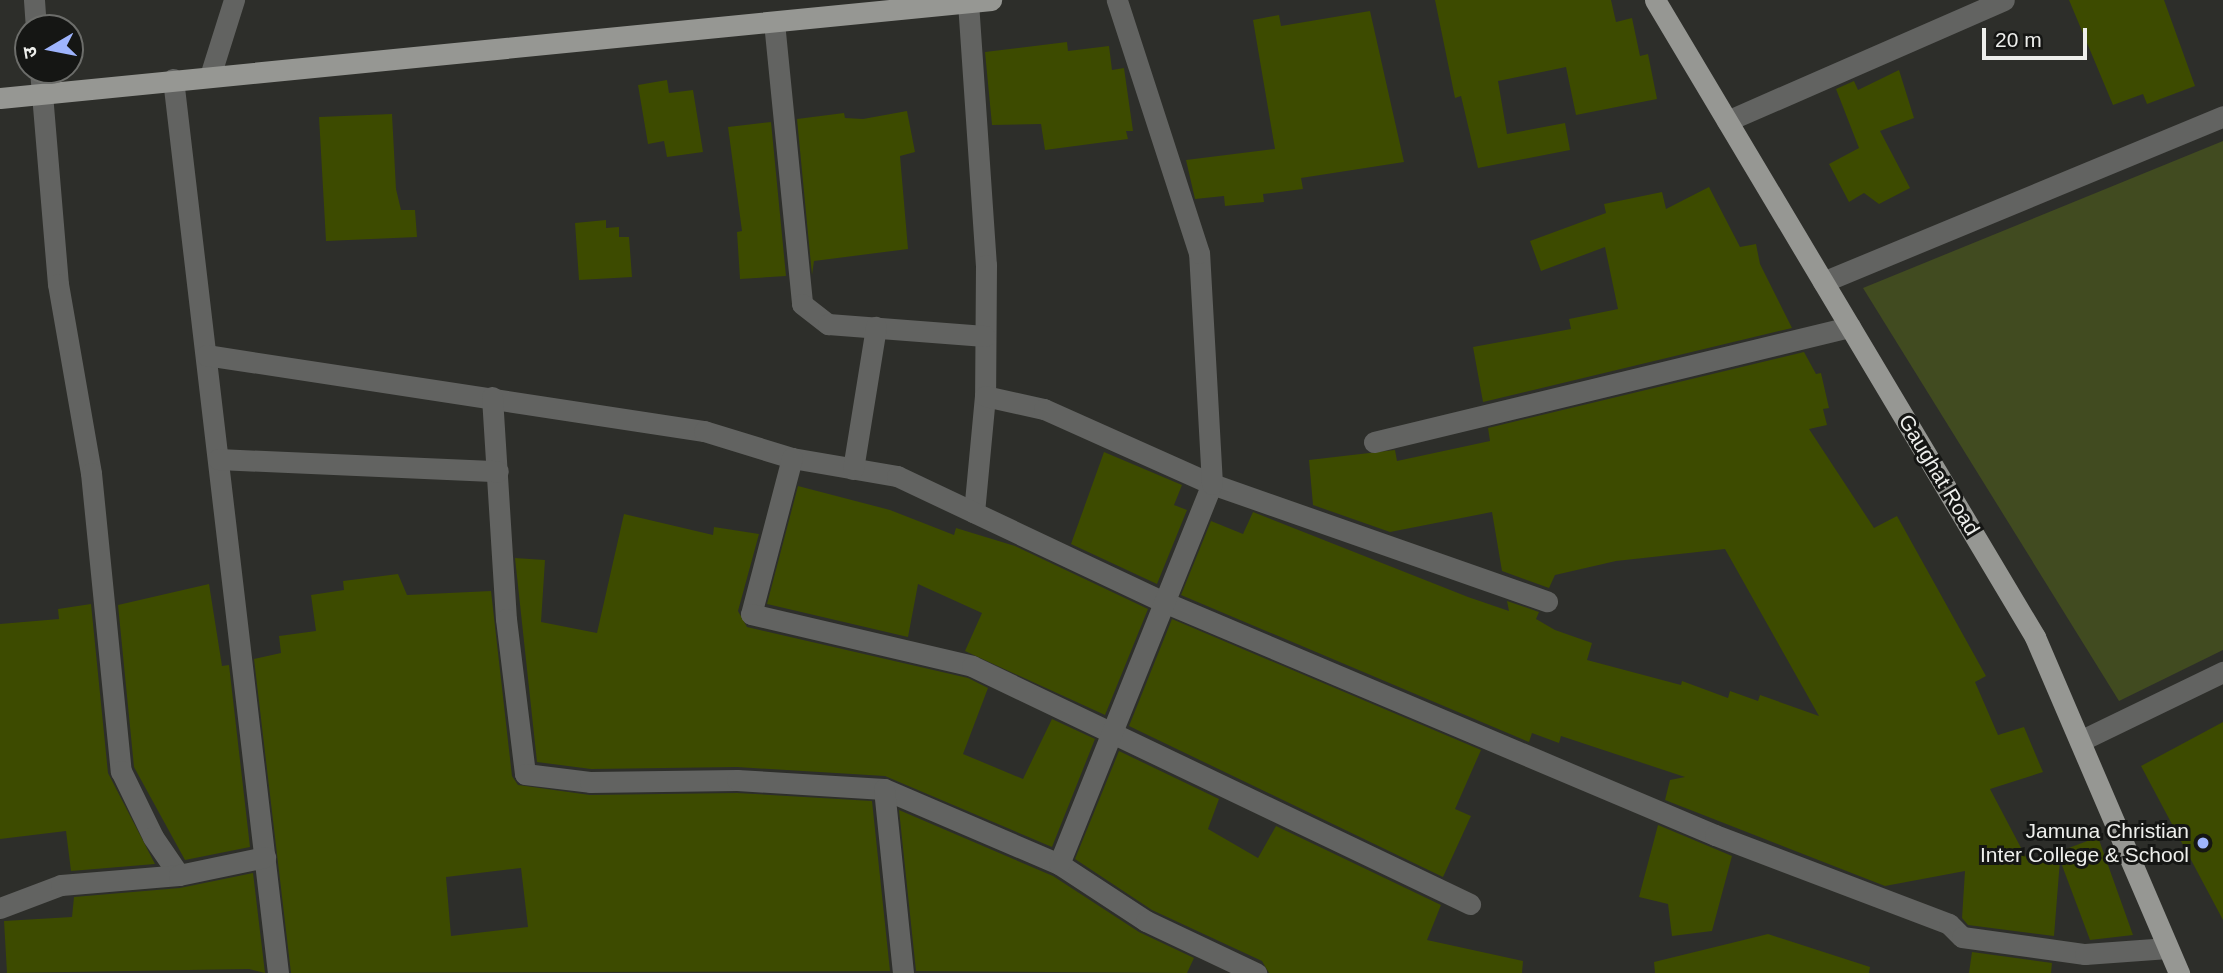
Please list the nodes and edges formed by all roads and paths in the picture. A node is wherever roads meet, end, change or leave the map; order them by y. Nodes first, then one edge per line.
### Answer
1 (234, 0) edge
2 (991, 0) edge
3 (1117, 0) edge
4 (1655, 0) edge
5 (2004, 0) edge
6 (968, 2) junction
7 (774, 22) junction
8 (210, 76) junction
9 (173, 79) junction
10 (42, 84) edge
11 (43, 93) junction
12 (0, 98) edge
13 (2223, 117) edge
14 (1727, 121) junction
15 (1823, 282) junction
16 (876, 327) junction
17 (1850, 327) junction
18 (985, 336) junction
19 (206, 355) junction
20 (985, 396) junction
21 (492, 397) junction
22 (1374, 442) dead end
23 (792, 458) junction
24 (218, 459) junction
25 (853, 468) junction
26 (498, 471) junction
27 (1212, 484) junction
28 (974, 512) junction
29 (1547, 601) dead end
30 (1164, 602) junction
31 (2223, 672) edge
32 (1111, 734) junction
33 (2080, 741) junction
34 (884, 789) junction
35 (265, 857) junction
36 (1059, 864) junction
37 (179, 875) junction
38 (1470, 904) dead end
39 (0, 908) edge
40 (2168, 948) junction
41 (2084, 963) edge
42 (278, 973) edge
43 (903, 973) edge
44 (1256, 973) edge
45 (2179, 973) edge

1 - 8 street
2 - 6 main road
3 - 27 street
4 - 14 main road, Gaughat Road
5 - 14 street
6 - 7 main road
6 - 18 street
7 - 8 main road
7 - 16 street
8 - 9 main road
9 - 11 main road
9 - 19 street
10 - 11 street
11 - 12 main road
11 - 37 street
13 - 15 street
14 - 15 main road, Gaughat Road
15 - 17 main road, Gaughat Road
16 - 18 street
16 - 25 street
17 - 22 street
17 - 33 main road, Gaughat Road
18 - 20 street
19 - 21 street
19 - 24 street
20 - 27 street
20 - 28 street
21 - 23 street
21 - 26 street
23 - 25 street
23 - 32 street
24 - 26 street
24 - 35 street
25 - 28 street
26 - 34 street
27 - 29 street
27 - 30 street
28 - 30 street
30 - 32 street
30 - 41 street
31 - 33 street
32 - 36 street
32 - 38 street
33 - 40 main road, Gaughat Road
34 - 36 street
34 - 43 street
35 - 37 street
35 - 42 street
36 - 44 street
37 - 39 street
40 - 41 street
40 - 45 main road, Gaughat Road

